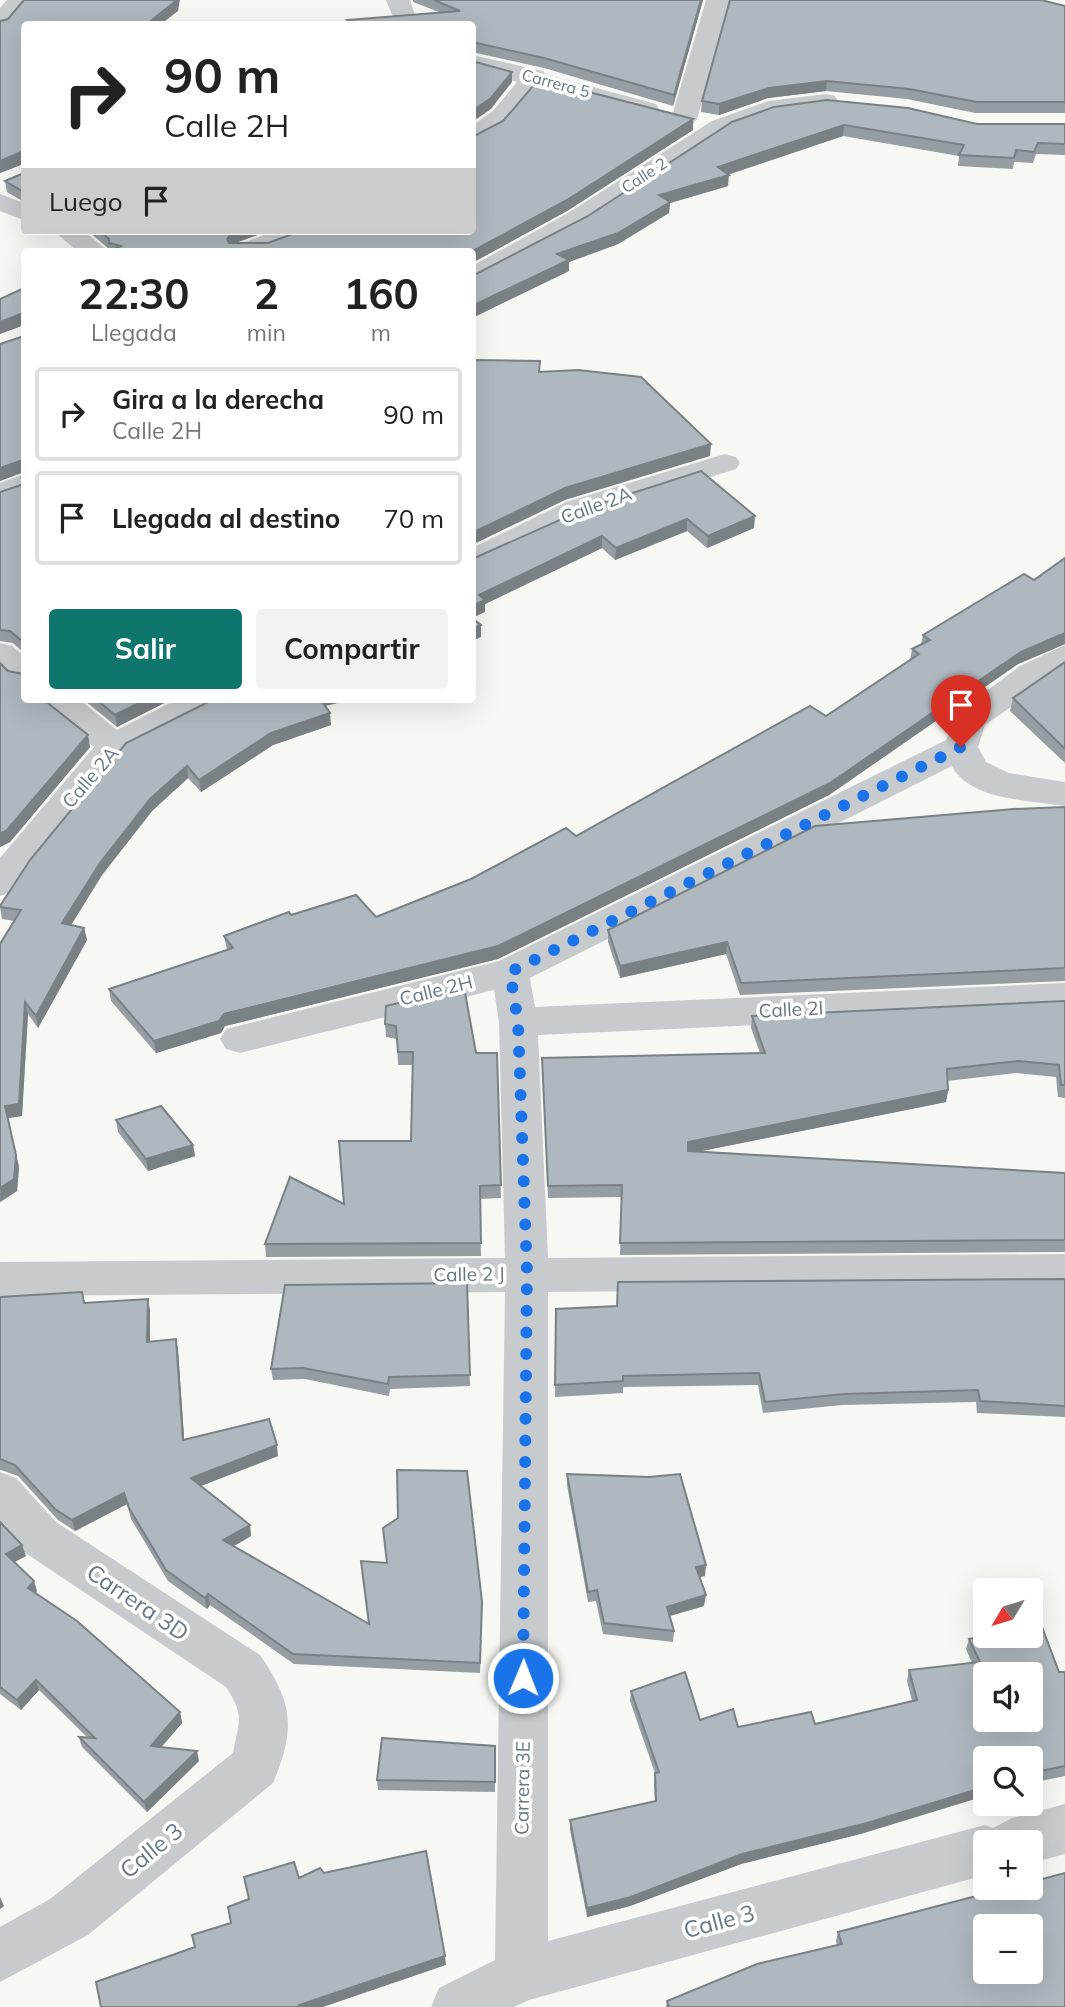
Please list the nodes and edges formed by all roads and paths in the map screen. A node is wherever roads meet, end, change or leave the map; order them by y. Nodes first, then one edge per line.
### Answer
1 (20, 0) edge
2 (398, 0) edge
3 (718, 0) edge
4 (406, 21) edge
5 (0, 23) edge
6 (476, 63) edge
7 (534, 76) junction
8 (853, 104) edge
9 (684, 120) junction
10 (721, 126) junction
11 (476, 136) edge
12 (4, 188) edge
13 (21, 208) edge
14 (72, 235) edge
15 (289, 235) edge
16 (90, 248) edge
17 (254, 248) edge
18 (476, 276) edge
19 (725, 463) dead end
20 (21, 484) edge
21 (0, 494) edge
22 (476, 558) edge
23 (21, 639) edge
24 (0, 651) edge
25 (1065, 656) edge
26 (21, 670) edge
27 (62, 703) edge
28 (198, 703) edge
29 (114, 745) junction
30 (961, 747) junction
31 (1065, 794) edge
32 (0, 883) edge
33 (510, 972) junction
34 (1065, 997) edge
35 (518, 1022) junction
36 (240, 1039) dead end
37 (1065, 1270) edge
38 (527, 1273) junction
39 (0, 1279) edge
40 (0, 1492) edge
41 (265, 1716) joint
42 (1065, 1829) edge
43 (1043, 1835) edge
44 (973, 1853) edge
45 (0, 1956) edge
46 (521, 1975) junction
47 (458, 2007) edge

1 - 5 street
2 - 4 street
3 - 9 street
6 - 7 street, Carrera 5
7 - 9 street, Carrera 5
7 - 11 street
8 - 10 street, Calle 2
9 - 10 street, Carrera 5
10 - 18 street, Calle 2
12 - 13 street
14 - 16 street
15 - 17 street
19 - 22 street, Calle 2A
20 - 21 street
23 - 24 street
24 - 26 street
25 - 30 street
27 - 29 street
28 - 29 street, Calle 2A
29 - 32 street, Calle 2A
30 - 31 street
30 - 33 street, Calle 2H
33 - 35 street, Carrera 3E
33 - 36 street, Calle 2H
34 - 35 street, Calle 2I
35 - 38 street, Carrera 3E
37 - 38 street, Calle 2 J
38 - 39 street, Calle 2 J
38 - 46 street, Carrera 3E
40 - 41 street, Carrera 3D
41 - 45 street, Calle 3
42 - 43 street
44 - 46 street, Calle 3
46 - 47 street, Calle 3

